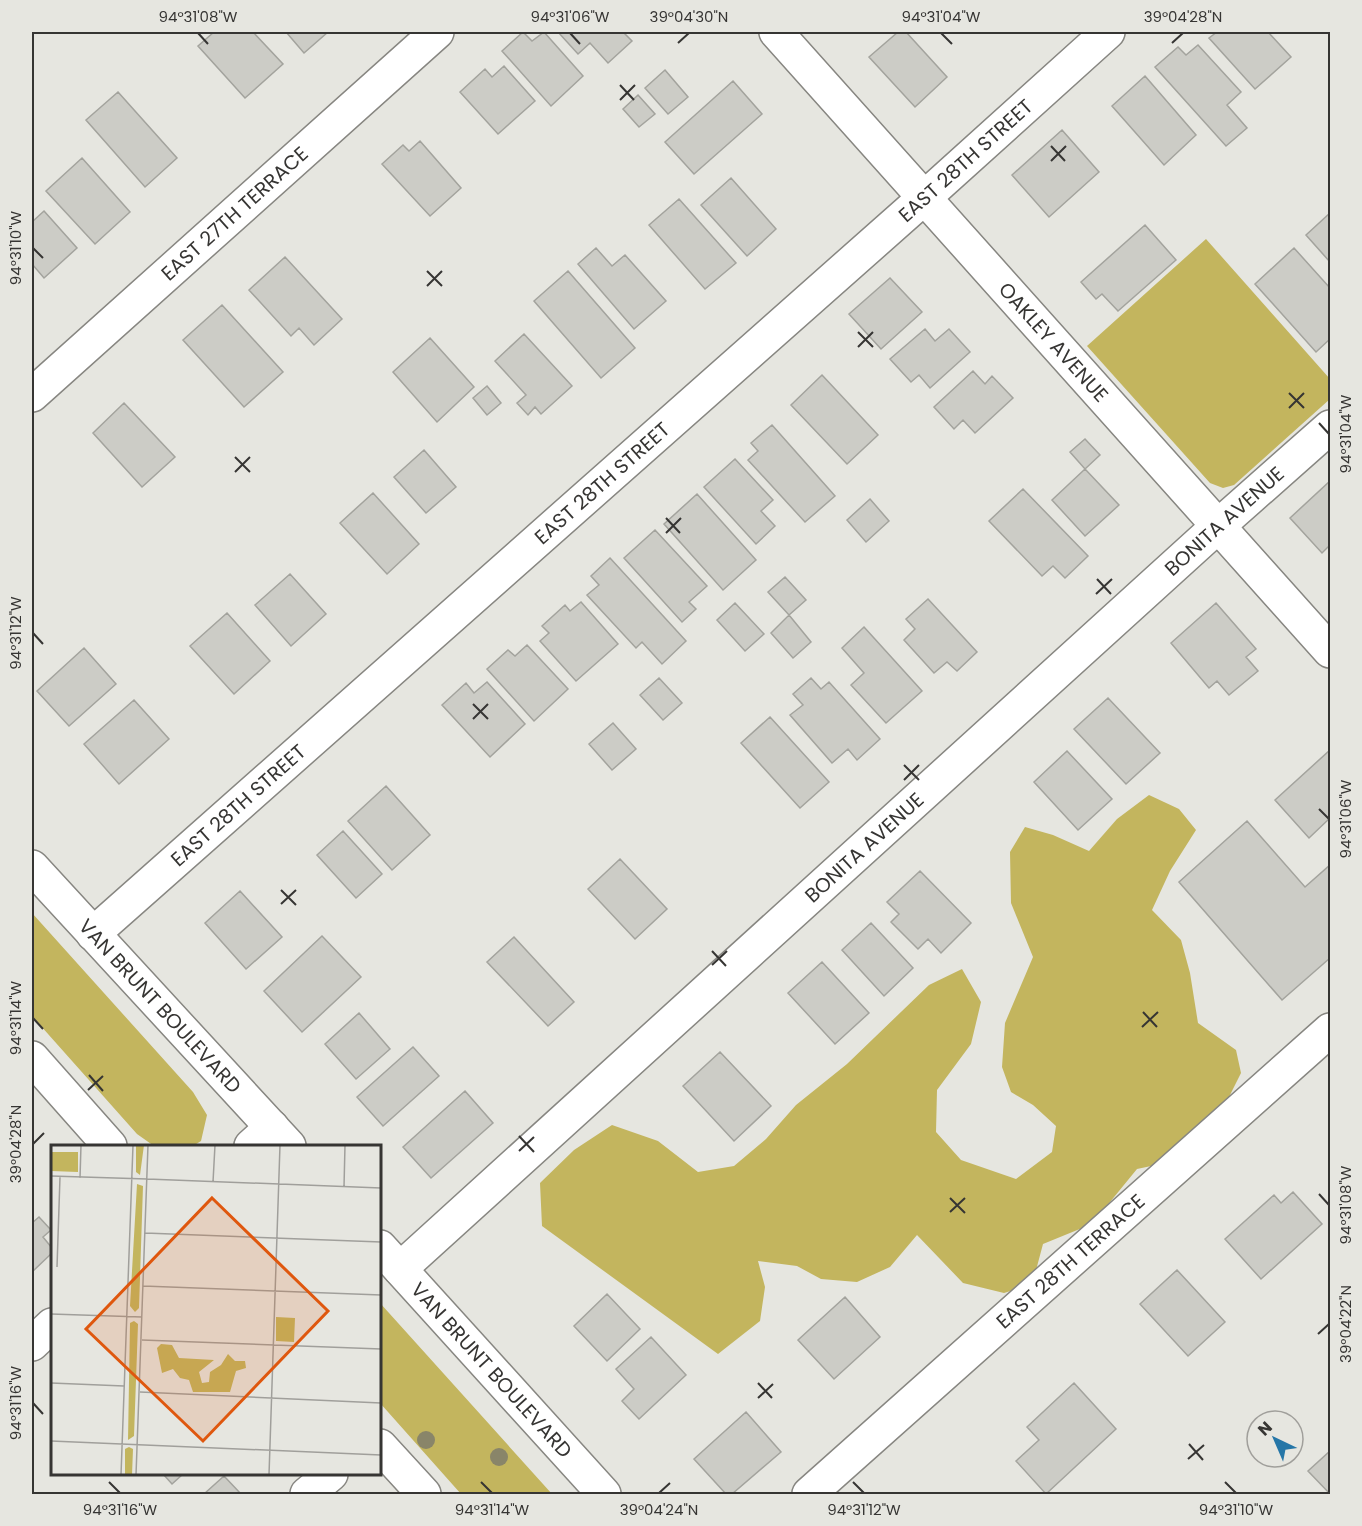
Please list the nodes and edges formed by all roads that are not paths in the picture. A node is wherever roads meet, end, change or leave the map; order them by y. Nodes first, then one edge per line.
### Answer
1 (437, 32) edge
2 (776, 32) edge
3 (1108, 32) edge
4 (924, 198) junction
5 (32, 395) edge
6 (1330, 428) edge
7 (1217, 527) junction
8 (1330, 651) edge
9 (32, 867) edge
10 (93, 934) junction
11 (1330, 1030) edge
12 (32, 1058) edge
13 (271, 1140) edge
14 (109, 1145) edge
15 (390, 1258) edge
16 (51, 1326) edge
17 (32, 1344) edge
18 (381, 1447) edge
19 (329, 1475) edge
20 (307, 1494) edge
21 (424, 1494) edge
22 (604, 1494) edge
23 (809, 1494) edge

1 - 5 street, EAST 27TH TERRACE
2 - 4 street, OAKLEY AVENUE
3 - 4 street, EAST 28TH STREET
4 - 7 street, OAKLEY AVENUE
4 - 10 street, EAST 28TH STREET
6 - 7 street, BONITA AVENUE
7 - 8 street, OAKLEY AVENUE
7 - 15 street, BONITA AVENUE
9 - 10 street, VAN BRUNT BOULEVARD
10 - 13 street, VAN BRUNT BOULEVARD
11 - 23 street, EAST 28TH TERRACE
12 - 14 street
15 - 22 street, VAN BRUNT BOULEVARD
16 - 17 street
18 - 21 street
19 - 20 street

